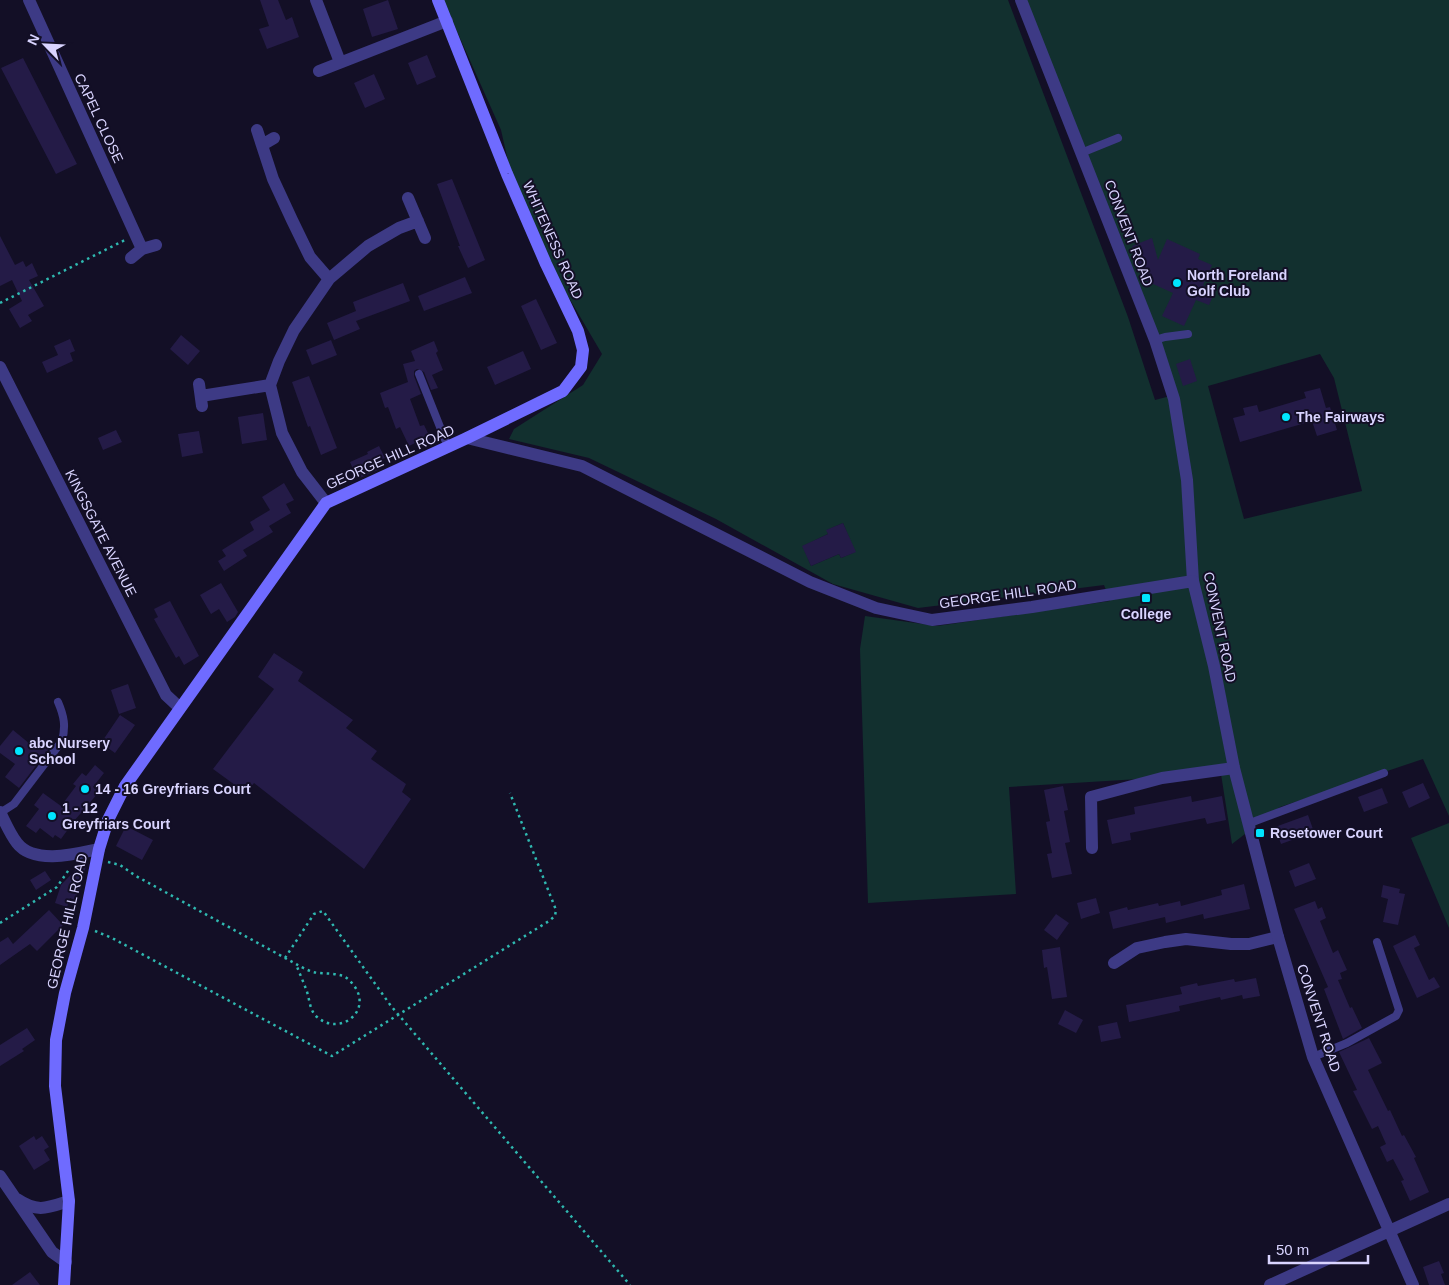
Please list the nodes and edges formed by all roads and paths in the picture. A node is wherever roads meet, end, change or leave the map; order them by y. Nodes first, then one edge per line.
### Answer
1 (29, 0) edge
2 (316, 0) edge
3 (438, 0) edge
4 (1021, 0) edge
5 (447, 21) junction
6 (340, 62) junction
7 (319, 71) dead end
8 (257, 130) dead end
9 (274, 138) dead end
10 (1118, 138) dead end
11 (262, 145) junction
12 (1081, 153) junction
13 (408, 198) dead end
14 (418, 221) junction
15 (136, 235) junction
16 (425, 238) dead end
17 (156, 245) dead end
18 (142, 249) junction
19 (130, 258) dead end
20 (329, 278) junction
21 (0, 303) edge
22 (1188, 334) dead end
23 (1155, 340) junction
24 (0, 367) edge
25 (419, 374) dead end
26 (270, 385) junction
27 (201, 395) dead end
28 (467, 438) junction
29 (448, 447) junction
30 (326, 503) junction
31 (1193, 581) junction
32 (58, 702) dead end
33 (180, 708) junction
34 (1234, 768) junction
35 (1384, 774) dead end
36 (510, 793) dead end
37 (0, 812) edge
38 (1250, 823) junction
39 (1092, 848) dead end
40 (99, 849) junction
41 (79, 854) junction
42 (96, 864) junction
43 (0, 923) edge
44 (83, 928) junction
45 (1278, 937) junction
46 (1377, 942) dead end
47 (285, 958) junction
48 (1114, 963) dead end
49 (296, 964) junction
50 (399, 1015) junction
51 (1313, 1057) junction
52 (0, 1176) edge
53 (15, 1197) junction
54 (69, 1201) junction
55 (1449, 1204) edge
56 (1391, 1232) junction
57 (66, 1262) junction
58 (64, 1285) edge
59 (630, 1285) edge
60 (1270, 1285) edge
61 (1414, 1285) edge

1 - 15 street, CAPEL CLOSE
2 - 6 street
3 - 5 main road, WHITENESS ROAD
4 - 12 street, CONVENT ROAD
5 - 6 street
5 - 28 main road, WHITENESS ROAD
6 - 7 street
8 - 11 street
9 - 11 street
10 - 12 lane
11 - 20 street
12 - 23 street, CONVENT ROAD
13 - 14 street
14 - 16 street
14 - 20 street
15 - 18 street, CAPEL CLOSE
15 - 21 path
17 - 18 street
18 - 19 street
20 - 26 street
22 - 23 lane
23 - 31 street, CONVENT ROAD
24 - 33 street, KINGSGATE AVENUE
25 - 29 lane
26 - 27 street
26 - 30 street
28 - 29 main road, GEORGE HILL ROAD
28 - 31 street, GEORGE HILL ROAD
29 - 30 main road, GEORGE HILL ROAD
30 - 33 main road, GEORGE HILL ROAD
31 - 34 street, CONVENT ROAD
32 - 37 lane
33 - 40 main road, GEORGE HILL ROAD
34 - 38 street, CONVENT ROAD
34 - 39 street
35 - 38 lane
36 - 50 path
37 - 41 street
38 - 45 street, CONVENT ROAD
40 - 41 street
40 - 42 main road, GEORGE HILL ROAD
41 - 43 path
42 - 44 main road, GEORGE HILL ROAD
42 - 47 path
44 - 50 path
44 - 54 main road, GEORGE HILL ROAD
45 - 48 street
45 - 51 street, CONVENT ROAD
46 - 51 lane
47 - 49 path
47 - 50 path
49 - 49 path
50 - 59 path
51 - 56 street, CONVENT ROAD
52 - 53 street
53 - 54 street
53 - 57 street
54 - 57 main road, GEORGE HILL ROAD
55 - 56 street
56 - 60 street
56 - 61 street, CONVENT ROAD
57 - 58 main road, GEORGE HILL ROAD

